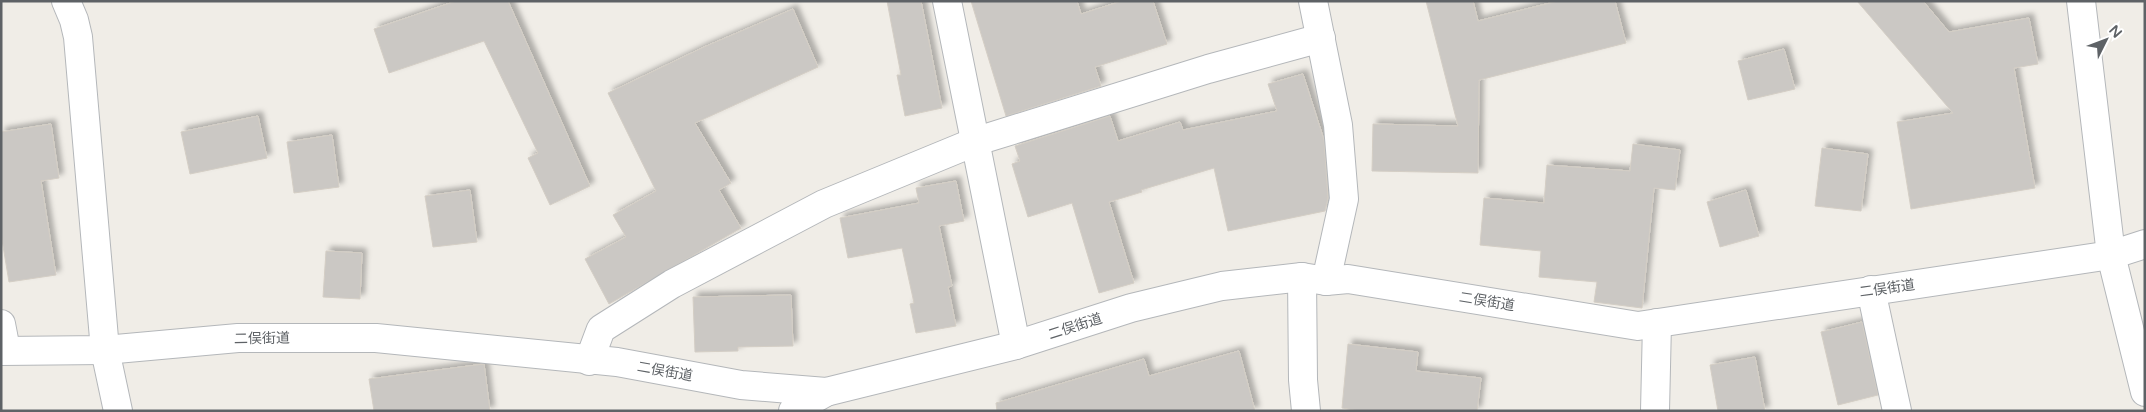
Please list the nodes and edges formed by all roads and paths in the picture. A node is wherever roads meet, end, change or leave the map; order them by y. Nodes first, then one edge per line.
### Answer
1 (66, 1) edge
2 (947, 1) edge
3 (1312, 1) edge
4 (2081, 1) edge
5 (1321, 38) junction
6 (976, 141) junction
7 (2145, 244) edge
8 (2112, 255) junction
9 (1314, 279) junction
10 (1871, 290) junction
11 (1657, 323) junction
12 (3, 342) edge
13 (1016, 345) junction
14 (105, 350) junction
15 (589, 361) junction
16 (826, 392) junction
17 (2145, 392) edge
18 (118, 411) edge
19 (793, 411) edge
20 (1306, 411) edge
21 (1655, 411) edge
22 (1897, 411) edge

1 - 14 street
2 - 6 street
3 - 5 street
4 - 8 street
5 - 6 street
5 - 9 street
6 - 13 street
6 - 15 street
7 - 8 street, 二俣街道
8 - 10 street, 二俣街道
8 - 17 street
9 - 11 street, 二俣街道
9 - 13 street, 二俣街道
9 - 20 street
10 - 11 street, 二俣街道
10 - 22 street
11 - 21 street
12 - 14 street, 二俣街道
13 - 16 street, 二俣街道
14 - 15 street, 二俣街道
14 - 18 street
15 - 16 street, 二俣街道
16 - 19 street

